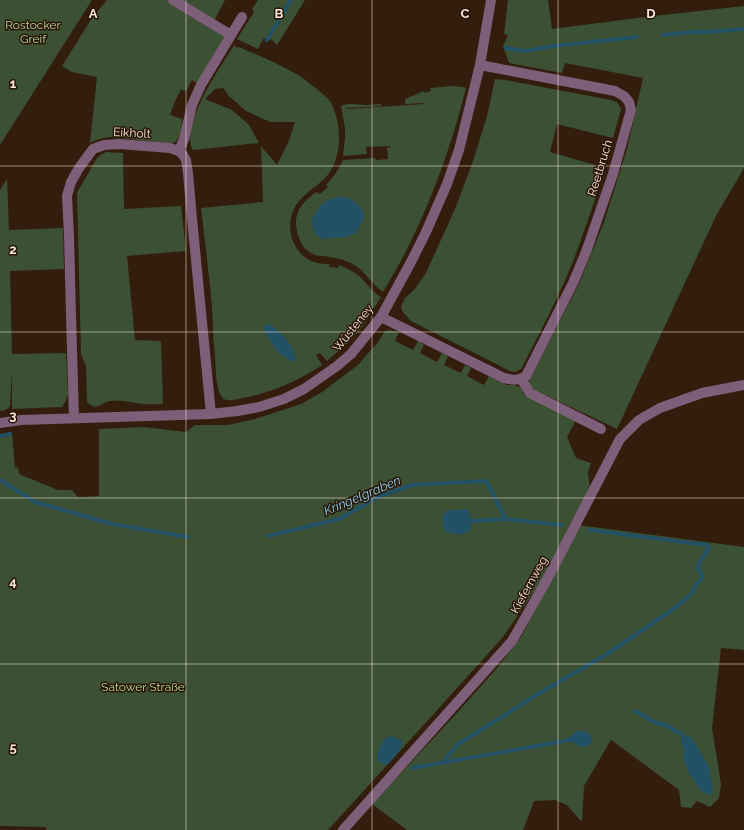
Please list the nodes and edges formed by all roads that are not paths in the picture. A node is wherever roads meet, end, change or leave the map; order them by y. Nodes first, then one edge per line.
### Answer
1 (173, 0) edge
2 (491, 0) edge
3 (242, 17) dead end
4 (231, 35) junction
5 (480, 65) junction
6 (179, 151) junction
7 (381, 317) junction
8 (521, 379) junction
9 (744, 385) edge
10 (211, 414) junction
11 (74, 418) junction
12 (0, 423) edge
13 (601, 429) dead end
14 (343, 830) edge

1 - 4 street
2 - 5 street, Wüsteney
3 - 4 street
4 - 6 street
5 - 7 street, Wüsteney
5 - 8 street, Reetbruch
6 - 10 street
6 - 11 street, Eikholt
7 - 8 street
7 - 10 street, Wüsteney
8 - 13 street
9 - 14 street, Kiefernweg
10 - 11 street, Wüsteney
11 - 12 street, Wüsteney

